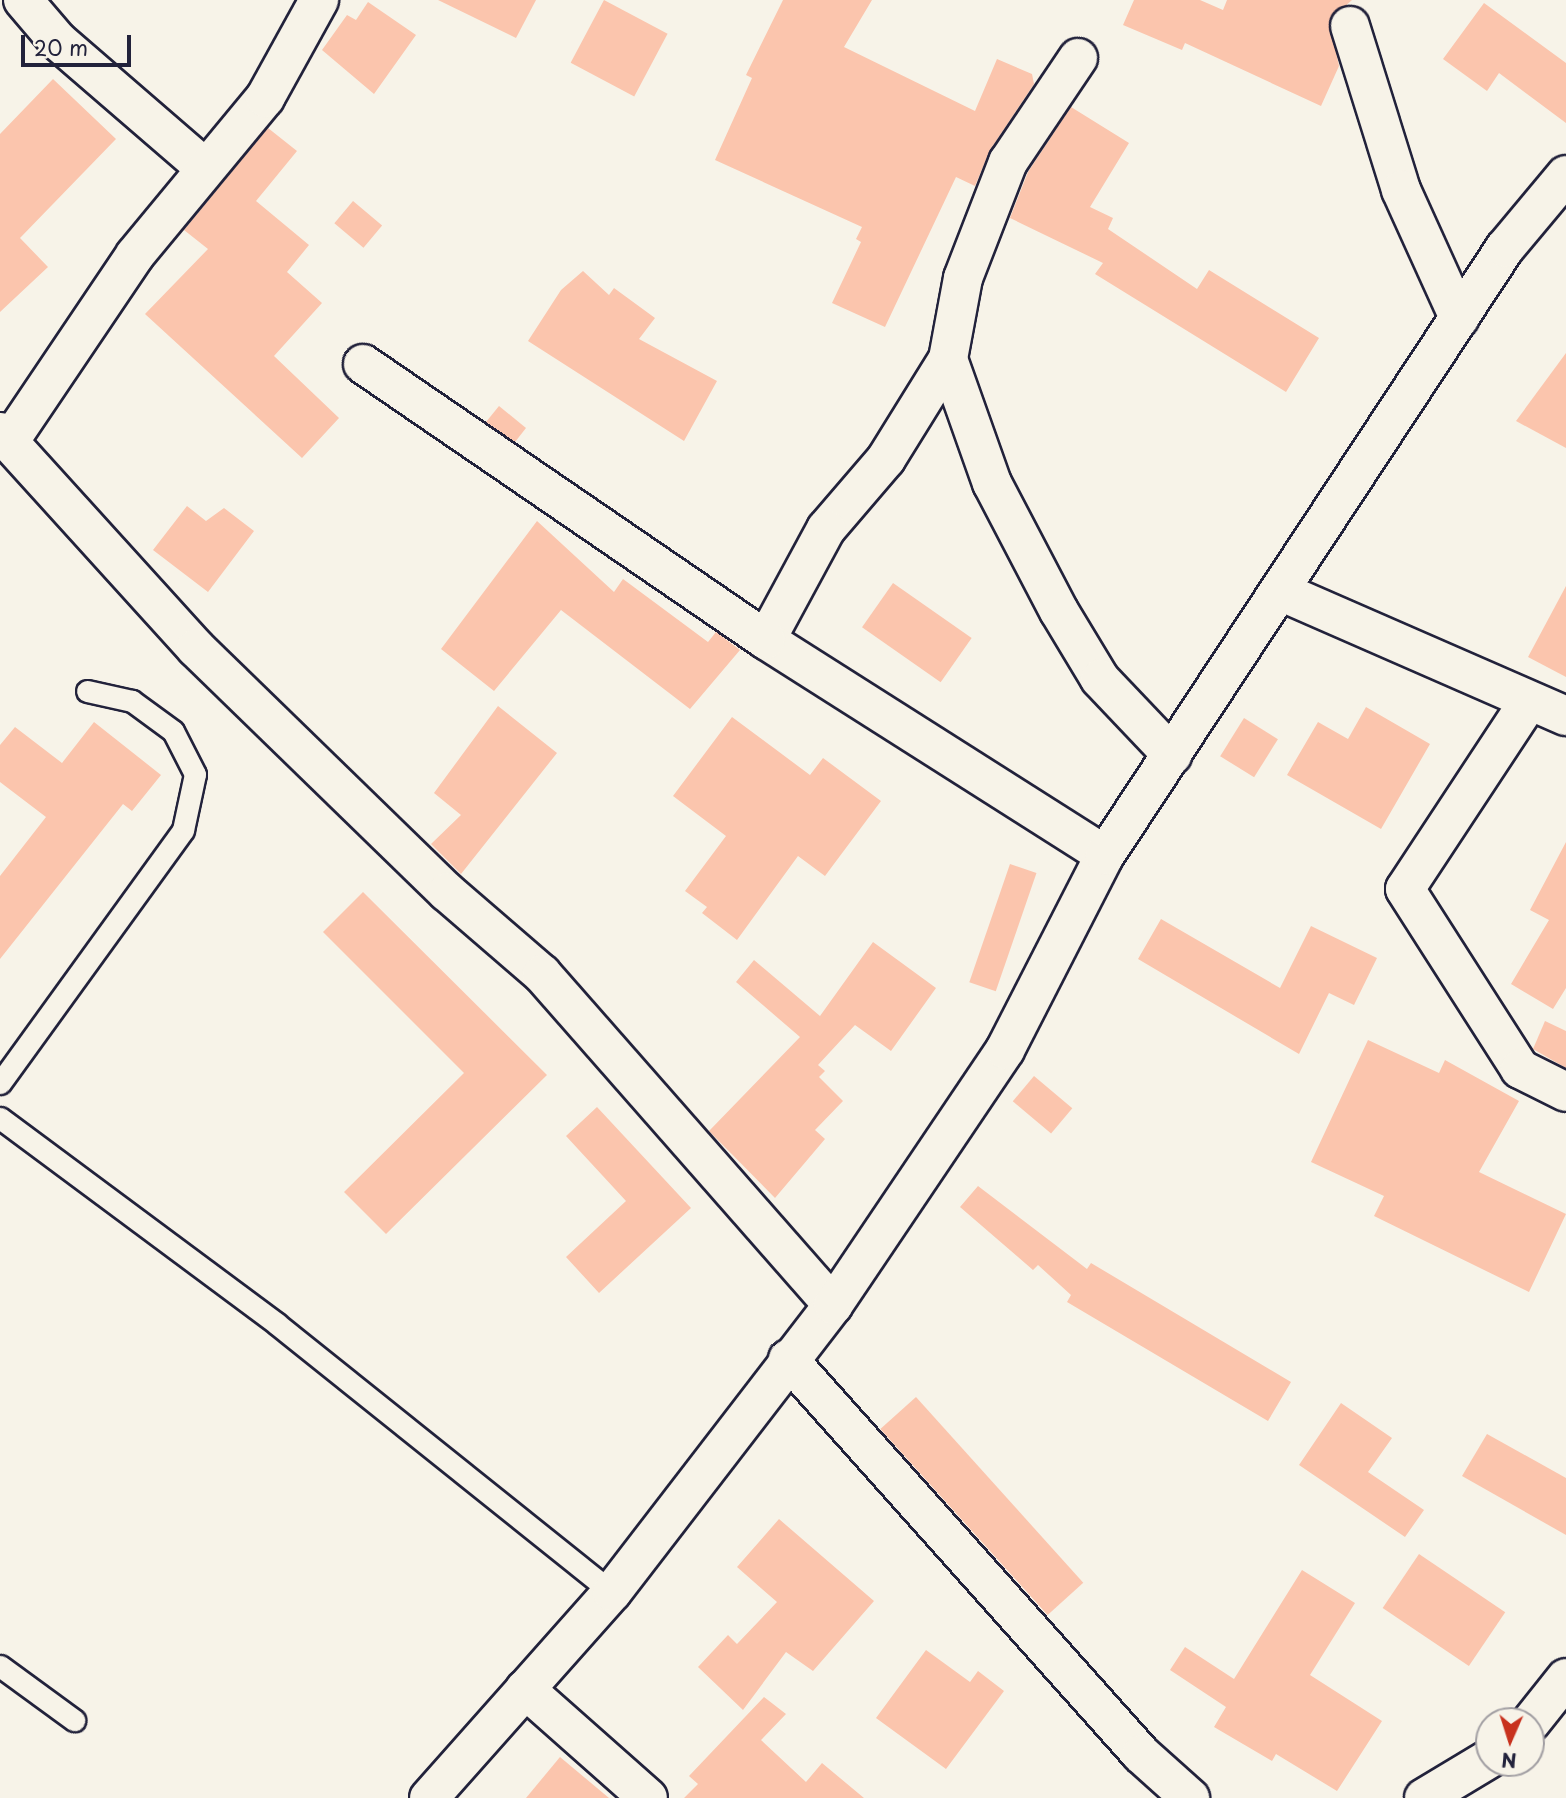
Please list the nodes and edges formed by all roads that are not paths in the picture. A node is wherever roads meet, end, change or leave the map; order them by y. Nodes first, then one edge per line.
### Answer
1 (23, 0) edge
2 (319, 0) edge
3 (1350, 26) dead end
4 (1078, 58) dead end
5 (205, 169) junction
6 (1566, 175) edge
7 (1460, 318) junction
8 (948, 359) junction
9 (363, 364) dead end
10 (5, 437) edge
11 (1282, 592) junction
12 (766, 640) junction
13 (87, 691) dead end
14 (1529, 701) junction
15 (1566, 716) edge
16 (1172, 755) junction
17 (1105, 855) junction
18 (0, 1083) edge
19 (1566, 1092) edge
20 (0, 1118) edge
21 (833, 1305) junction
22 (788, 1359) junction
23 (612, 1592) junction
24 (0, 1666) edge
25 (1566, 1678) edge
26 (525, 1689) junction
27 (1543, 1707) edge
28 (74, 1720) dead end
29 (1475, 1767) edge
30 (429, 1798) edge
31 (648, 1798) edge
32 (1190, 1798) edge
33 (1424, 1798) edge

1 - 5 street
2 - 5 street
3 - 7 street
4 - 8 street
5 - 10 street
6 - 7 street
7 - 11 street
8 - 12 street
8 - 16 street
9 - 12 street
10 - 21 street
11 - 14 street
11 - 16 street
12 - 17 street
13 - 18 lane
14 - 15 street
14 - 19 street
16 - 17 street
17 - 21 street
20 - 23 lane
21 - 22 street
22 - 23 street
22 - 32 street
23 - 26 street
24 - 28 lane
25 - 27 street
26 - 30 street
26 - 31 street
29 - 33 street

